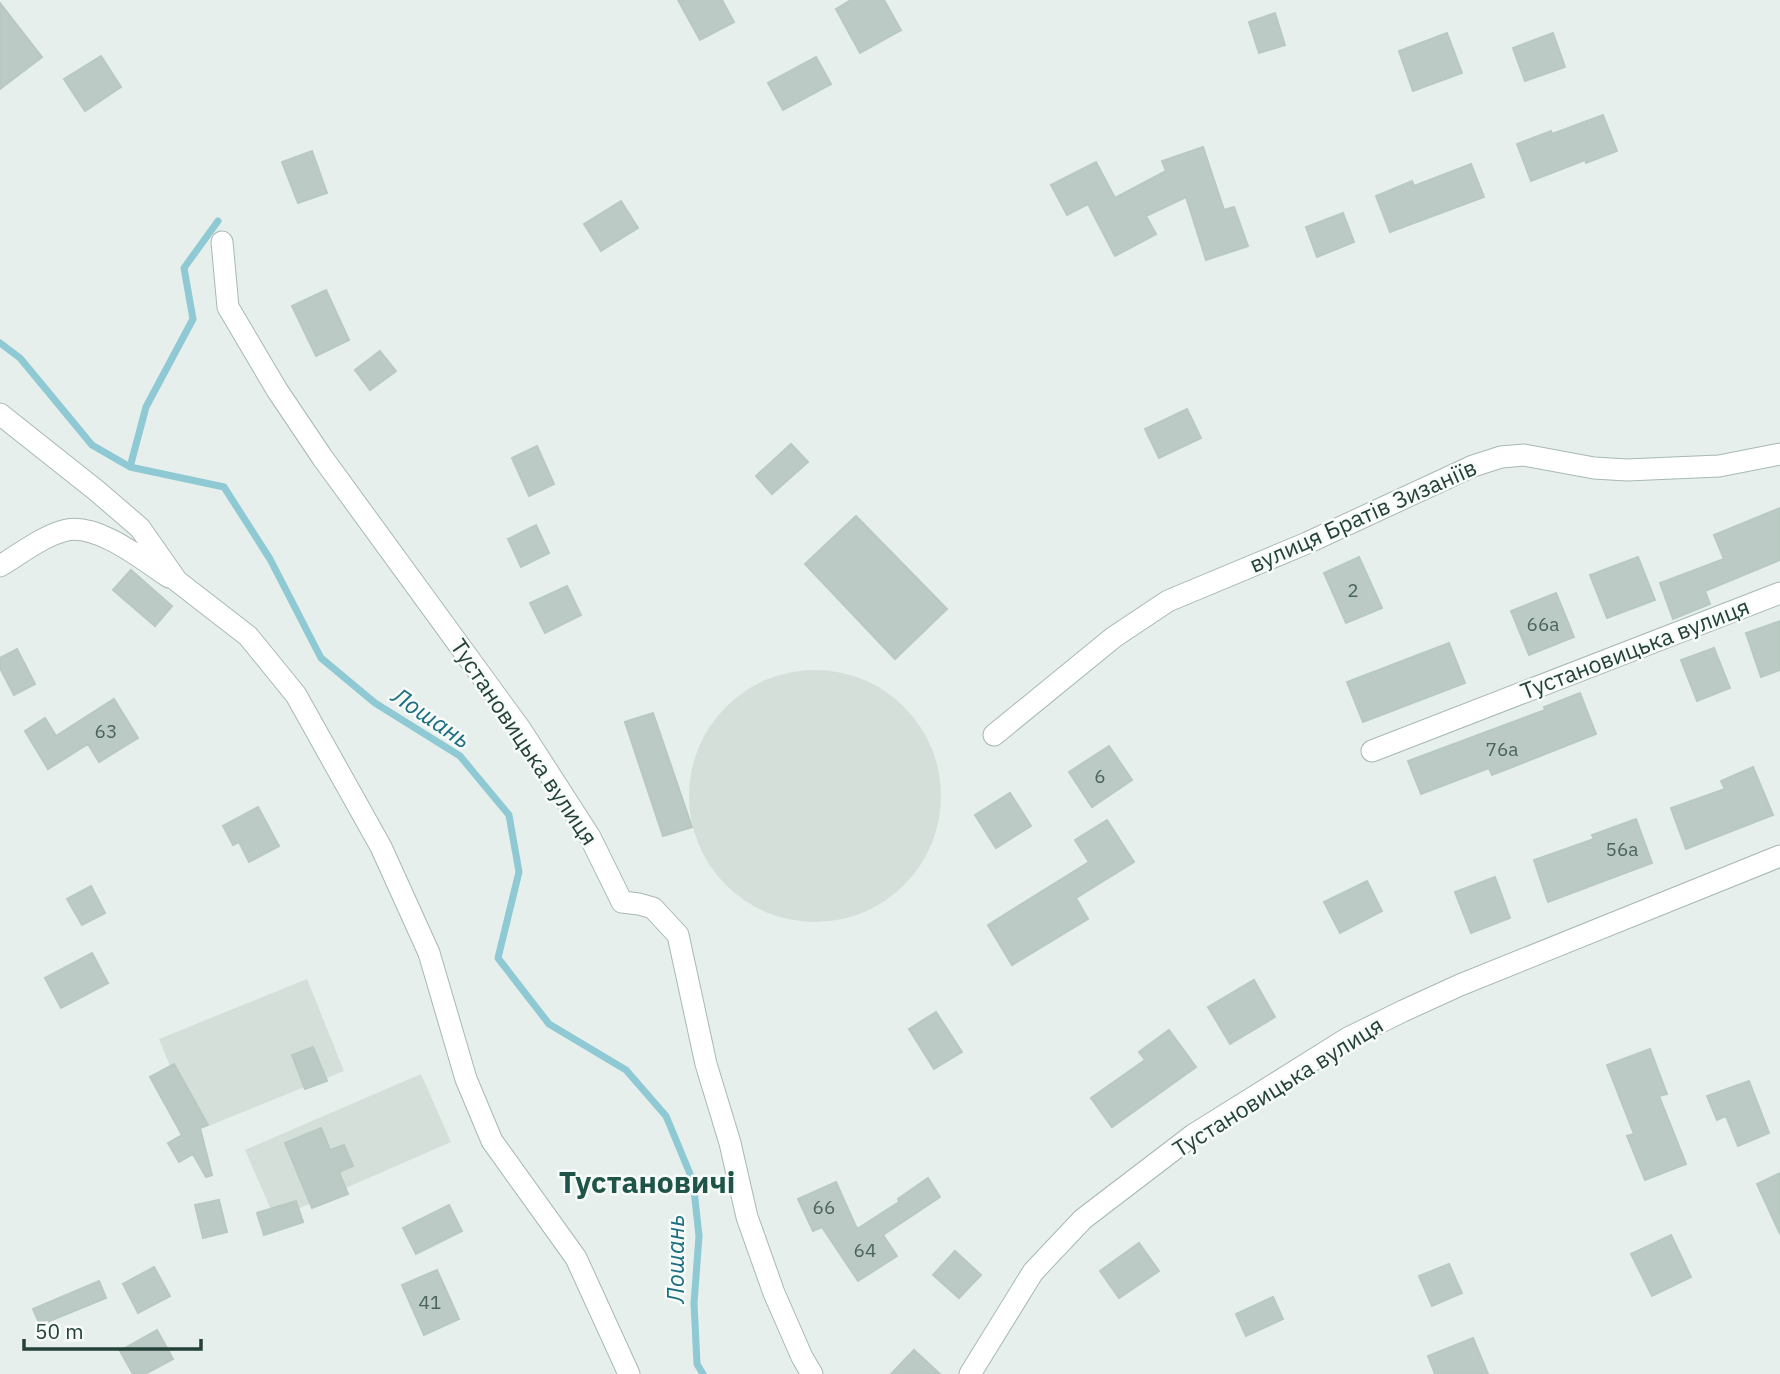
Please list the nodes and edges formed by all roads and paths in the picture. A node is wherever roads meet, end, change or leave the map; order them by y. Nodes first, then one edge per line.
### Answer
1 (222, 242) dead end
2 (0, 414) edge
3 (1780, 454) edge
4 (0, 566) edge
5 (177, 582) junction
6 (1780, 593) edge
7 (994, 735) dead end
8 (1372, 751) dead end
9 (1780, 856) edge
10 (629, 1374) edge
11 (812, 1374) edge
12 (970, 1374) edge

1 - 11 street, Тустановицька вулиця
2 - 5 street
3 - 7 street, вулиця Братів Зизаніїв
4 - 5 street
5 - 10 street
6 - 8 street, Тустановицька вулиця
9 - 12 street, Тустановицька вулиця

